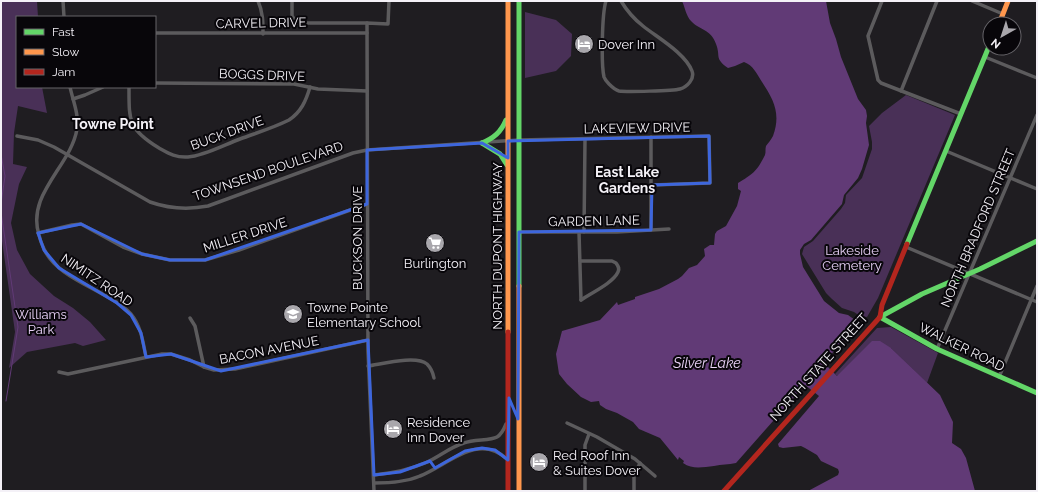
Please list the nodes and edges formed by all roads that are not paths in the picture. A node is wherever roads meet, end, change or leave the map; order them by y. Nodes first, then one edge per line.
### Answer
1 (63, 1) edge
2 (258, 1) edge
3 (292, 1) edge
4 (389, 1) edge
5 (508, 1) edge
6 (519, 1) edge
7 (606, 1) edge
8 (621, 1) edge
9 (882, 1) edge
10 (937, 1) edge
11 (972, 1) edge
12 (1008, 1) edge
13 (1003, 14) joint
14 (64, 16) edge
15 (315, 24) junction
16 (367, 24) junction
17 (314, 32) junction
18 (367, 33) junction
19 (156, 34) edge
20 (263, 34) junction
21 (985, 56) joint
22 (1037, 78) edge
23 (156, 83) edge
24 (310, 87) junction
25 (70, 88) edge
26 (101, 88) edge
27 (129, 88) edge
28 (367, 91) junction
29 (901, 91) junction
30 (73, 99) junction
31 (508, 114) junction
32 (961, 114) junction
33 (1037, 114) edge
34 (17, 136) dead end
35 (651, 137) junction
36 (585, 139) junction
37 (519, 140) junction
38 (508, 141) junction
39 (482, 144) junction
40 (368, 150) junction
41 (946, 151) junction
42 (67, 154) junction
43 (508, 167) junction
44 (1010, 178) junction
45 (652, 184) junction
46 (1037, 189) edge
47 (367, 204) junction
48 (669, 229) dead end
49 (651, 230) junction
50 (519, 232) junction
51 (579, 232) junction
52 (584, 232) junction
53 (38, 233) junction
54 (1037, 241) edge
55 (906, 247) junction
56 (580, 261) junction
57 (971, 273) junction
58 (1037, 286) edge
59 (1031, 300) junction
60 (1037, 302) edge
61 (880, 317) junction
62 (190, 318) dead end
63 (368, 340) junction
64 (937, 349) junction
65 (146, 357) junction
66 (368, 366) junction
67 (204, 367) junction
68 (59, 372) dead end
69 (999, 377) junction
70 (434, 378) dead end
71 (508, 390) junction
72 (1037, 393) edge
73 (509, 418) junction
74 (518, 419) junction
75 (567, 423) dead end
76 (589, 434) junction
77 (508, 460) junction
78 (430, 461) junction
79 (640, 463) junction
80 (435, 468) junction
81 (374, 476) junction
82 (655, 476) dead end
83 (375, 482) junction
84 (374, 491) edge
85 (509, 491) edge
86 (519, 491) edge
87 (585, 491) edge
88 (634, 491) edge
89 (724, 491) edge

1 - 14 street
2 - 20 street
3 - 15 street
4 - 16 street
5 - 31 main road, NORTH DUPONT HIGHWAY
6 - 37 main road, NORTH DUPONT HIGHWAY
7 - 8 street
9 - 29 street
10 - 29 street
11 - 13 street
12 - 13 main road
15 - 16 street
15 - 17 street
16 - 18 street, BUCKSON DRIVE
17 - 18 street, CARVEL DRIVE
17 - 20 street, CARVEL DRIVE
18 - 28 street, BUCKSON DRIVE
19 - 20 street, CARVEL DRIVE
21 - 22 street
21 - 32 main road, NORTH STATE STREET
23 - 24 street, BOGGS DRIVE
24 - 27 street, BUCK DRIVE
24 - 28 street, BOGGS DRIVE
25 - 30 street, NIMITZ ROAD
26 - 30 street
28 - 40 street, BUCKSON DRIVE
29 - 32 street
30 - 42 street, NIMITZ ROAD
31 - 38 main road, NORTH DUPONT HIGHWAY
31 - 39 main road
32 - 41 main road, NORTH STATE STREET
33 - 44 street, NORTH BRADFORD STREET
34 - 42 street, TOWNSEND BOULEVARD
35 - 36 street, LAKEVIEW DRIVE
35 - 45 street
35 - 45 street, LAKEVIEW DRIVE
36 - 37 street, LAKEVIEW DRIVE
36 - 52 street
37 - 38 street, TOWNSEND BOULEVARD
37 - 50 main road, NORTH DUPONT HIGHWAY
38 - 39 street, TOWNSEND BOULEVARD
38 - 43 main road, NORTH DUPONT HIGHWAY
39 - 40 street, TOWNSEND BOULEVARD
39 - 43 main road
40 - 42 street, TOWNSEND BOULEVARD
40 - 47 street, BUCKSON DRIVE
41 - 44 street
41 - 55 main road, NORTH STATE STREET
42 - 53 street, NIMITZ ROAD
43 - 71 main road, NORTH DUPONT HIGHWAY
44 - 46 street
44 - 57 street, NORTH BRADFORD STREET
45 - 49 street
47 - 53 street, MILLER DRIVE
47 - 63 street, BUCKSON DRIVE
48 - 49 street, GARDEN LANE
49 - 52 street, GARDEN LANE
50 - 51 street, GARDEN LANE
50 - 74 main road, NORTH DUPONT HIGHWAY
51 - 52 street, GARDEN LANE
51 - 56 street
53 - 65 street, NIMITZ ROAD
54 - 57 main road
55 - 57 street
55 - 61 main road, NORTH STATE STREET
56 - 56 street
57 - 59 street
57 - 61 main road
57 - 64 street, NORTH BRADFORD STREET
58 - 59 street
59 - 60 street
59 - 69 street
61 - 64 main road, WALKER ROAD
61 - 89 main road, NORTH STATE STREET
62 - 67 street
63 - 66 street, BUCKSON DRIVE
63 - 67 street, BACON AVENUE
64 - 69 main road, WALKER ROAD
65 - 67 street, BACON AVENUE
65 - 68 street, BACON AVENUE
66 - 70 street
66 - 81 street, BUCKSON DRIVE
69 - 72 main road, WALKER ROAD
71 - 73 main road, NORTH DUPONT HIGHWAY
71 - 74 main road
73 - 77 main road, NORTH DUPONT HIGHWAY
73 - 78 street
74 - 86 main road, NORTH DUPONT HIGHWAY
75 - 76 street
76 - 79 street
76 - 87 street
77 - 80 street
77 - 85 main road, NORTH DUPONT HIGHWAY
78 - 80 street
78 - 81 street
79 - 82 street
79 - 88 street
80 - 83 street
81 - 83 street, BUCKSON DRIVE
83 - 84 street, BUCKSON DRIVE

